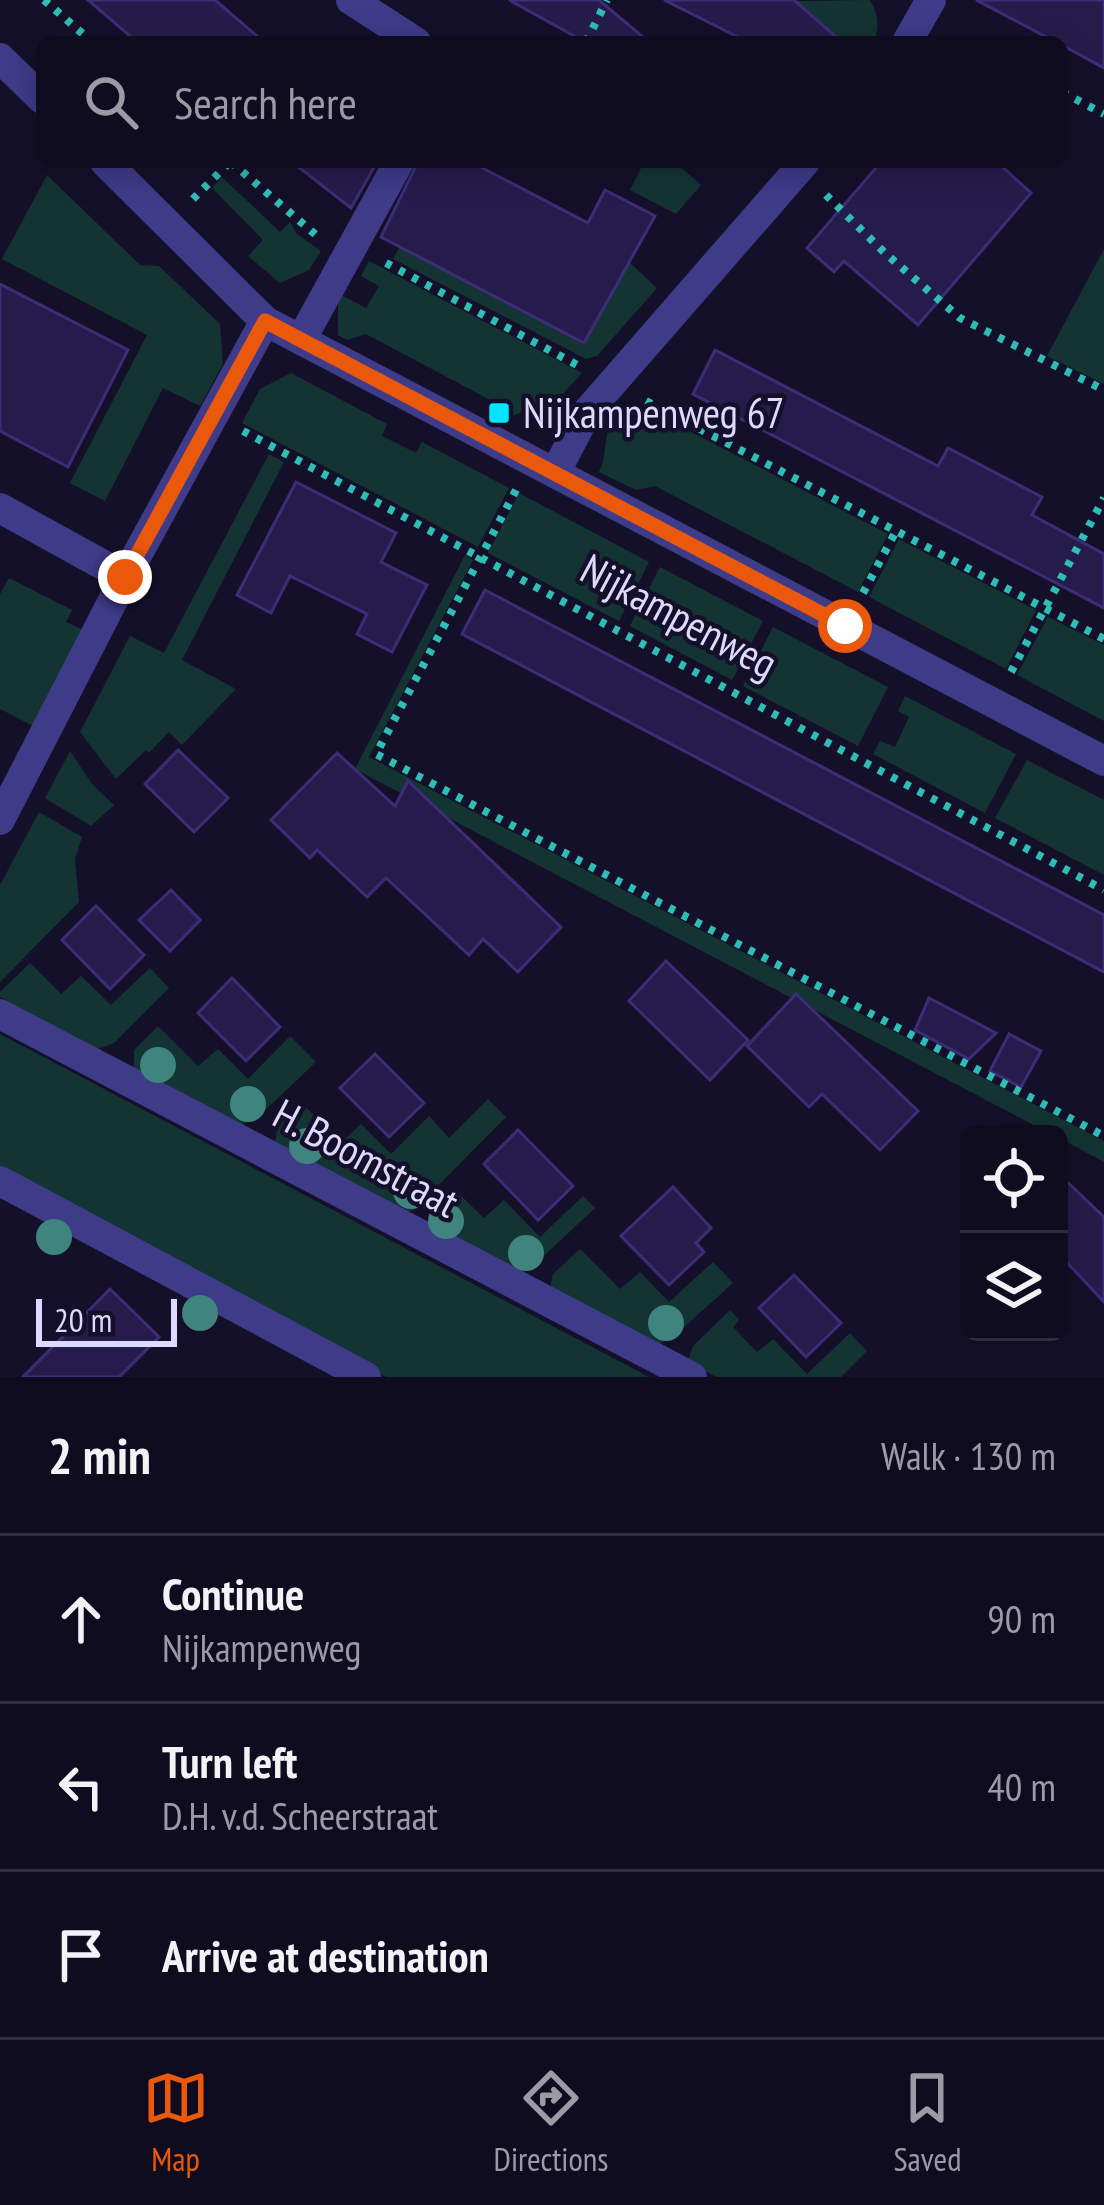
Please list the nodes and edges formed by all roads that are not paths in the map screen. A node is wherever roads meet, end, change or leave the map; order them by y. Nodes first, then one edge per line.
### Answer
1 (351, 0) edge
2 (931, 0) edge
3 (407, 36) edge
4 (910, 36) edge
5 (0, 58) edge
6 (36, 93) edge
7 (111, 168) edge
8 (396, 168) edge
9 (799, 168) edge
10 (265, 321) junction
11 (301, 340) junction
12 (543, 467) junction
13 (0, 508) edge
14 (125, 577) junction
15 (1104, 761) edge
16 (0, 820) edge
17 (0, 1014) edge
18 (0, 1181) edge
19 (366, 1377) edge
20 (692, 1377) edge

1 - 3 street
2 - 4 street
5 - 6 street
7 - 10 street, Nijkampenweg
8 - 11 street
9 - 12 street
10 - 11 street, Nijkampenweg
10 - 14 street
11 - 12 street, Nijkampenweg
12 - 15 street, Nijkampenweg
13 - 14 street
14 - 16 street
17 - 20 street, H. Boomstraat
18 - 19 street

